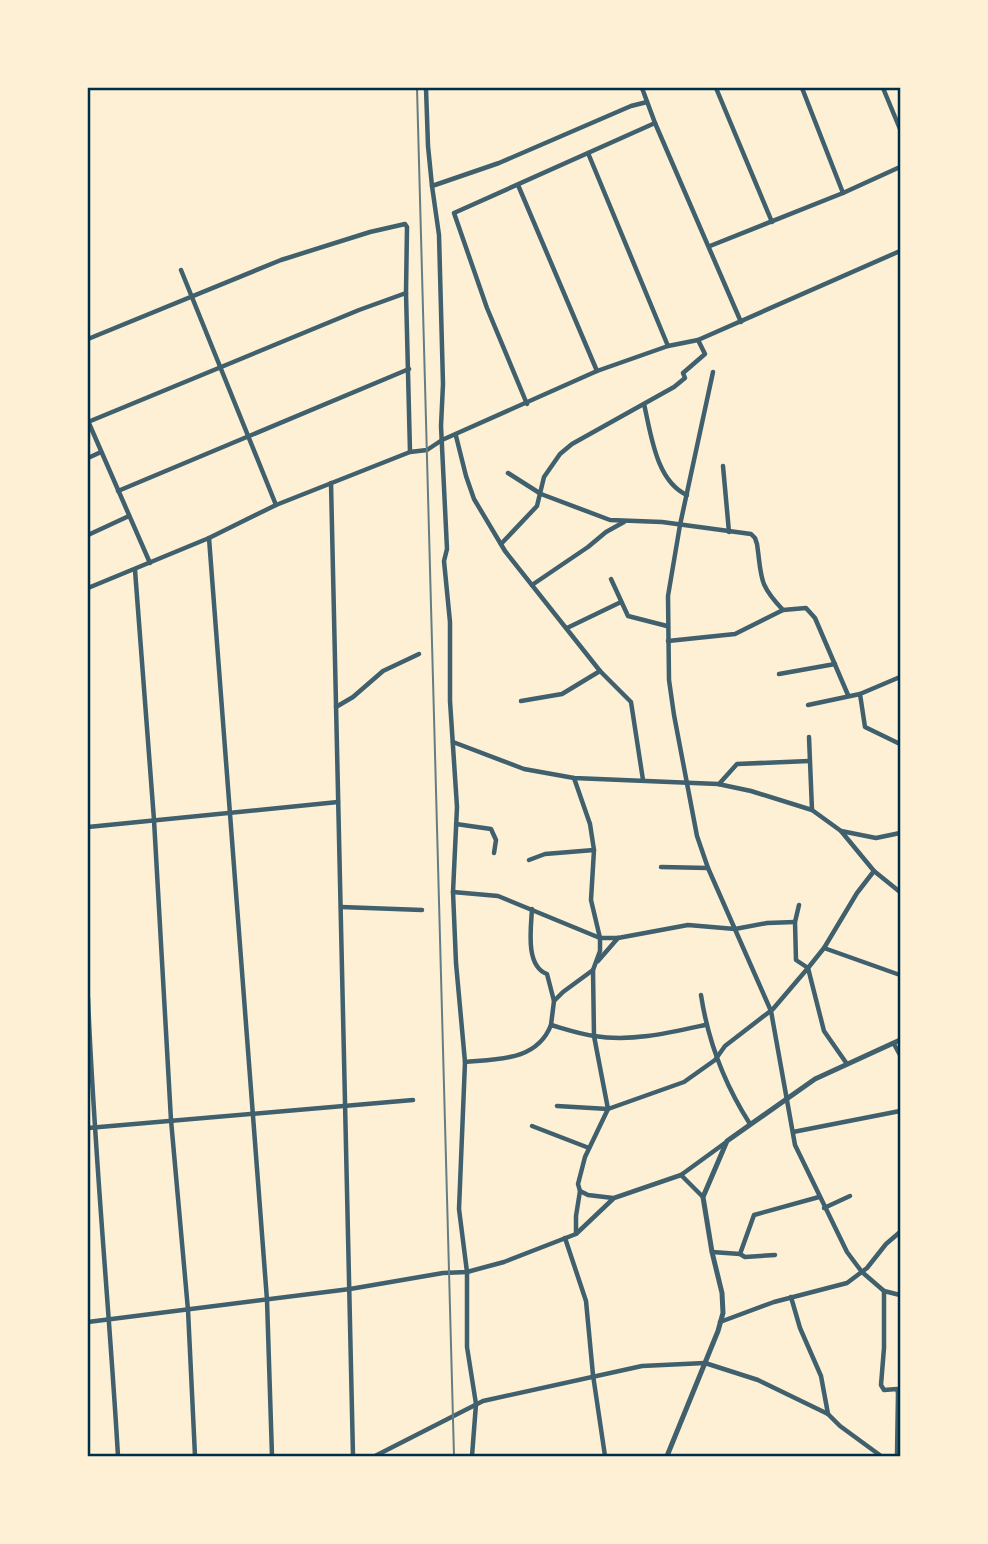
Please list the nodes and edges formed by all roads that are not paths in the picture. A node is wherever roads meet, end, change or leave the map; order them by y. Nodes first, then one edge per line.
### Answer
1 (426, 88) edge
2 (642, 88) edge
3 (716, 88) edge
4 (802, 88) edge
5 (883, 88) edge
6 (647, 102) junction
7 (654, 123) junction
8 (901, 130) edge
9 (588, 153) junction
10 (901, 167) edge
11 (518, 185) junction
12 (432, 186) junction
13 (843, 193) junction
14 (772, 222) junction
15 (710, 246) junction
16 (901, 251) edge
17 (181, 270) dead end
18 (406, 293) junction
19 (193, 296) junction
20 (741, 322) junction
21 (88, 339) edge
22 (698, 340) junction
23 (668, 346) junction
24 (219, 366) junction
25 (409, 369) junction
26 (597, 371) junction
27 (713, 372) dead end
28 (527, 404) junction
29 (644, 404) junction
30 (88, 421) edge
31 (456, 436) junction
32 (247, 438) junction
33 (442, 440) junction
34 (101, 452) junction
35 (410, 452) junction
36 (88, 458) edge
37 (723, 466) dead end
38 (508, 473) dead end
39 (331, 484) junction
40 (118, 491) junction
41 (541, 494) junction
42 (687, 495) junction
43 (276, 505) junction
44 (129, 516) junction
45 (626, 521) junction
46 (680, 524) junction
47 (729, 533) junction
48 (88, 536) edge
49 (209, 538) junction
50 (501, 544) junction
51 (150, 563) junction
52 (135, 570) junction
53 (611, 579) dead end
54 (532, 585) junction
55 (88, 588) edge
56 (621, 602) junction
57 (783, 610) junction
58 (667, 626) junction
59 (567, 628) junction
60 (668, 641) junction
61 (419, 653) dead end
62 (835, 664) junction
63 (600, 671) junction
64 (779, 674) dead end
65 (901, 677) edge
66 (860, 694) junction
67 (848, 695) junction
68 (521, 701) dead end
69 (808, 705) dead end
70 (336, 707) junction
71 (809, 737) dead end
72 (453, 742) junction
73 (901, 744) edge
74 (809, 761) junction
75 (574, 778) junction
76 (643, 780) junction
77 (687, 782) junction
78 (718, 784) junction
79 (338, 802) junction
80 (812, 810) junction
81 (232, 814) junction
82 (154, 820) junction
83 (456, 824) junction
84 (88, 827) edge
85 (841, 831) junction
86 (901, 833) edge
87 (594, 850) junction
88 (494, 853) dead end
89 (529, 860) dead end
90 (661, 867) dead end
91 (708, 868) junction
92 (874, 871) junction
93 (453, 892) junction
94 (901, 892) edge
95 (799, 905) dead end
96 (341, 907) junction
97 (532, 909) junction
98 (422, 910) dead end
99 (795, 922) junction
100 (735, 929) junction
101 (600, 938) junction
102 (618, 938) junction
103 (824, 948) junction
104 (598, 961) junction
105 (808, 968) junction
106 (593, 970) junction
107 (901, 975) edge
108 (701, 995) dead end
109 (88, 998) edge
110 (554, 1001) junction
111 (771, 1011) junction
112 (551, 1025) junction
113 (705, 1026) junction
114 (594, 1036) junction
115 (901, 1040) edge
116 (894, 1044) junction
117 (901, 1055) edge
118 (718, 1057) junction
119 (465, 1062) junction
120 (847, 1064) junction
121 (412, 1100) dead end
122 (786, 1100) junction
123 (345, 1104) junction
124 (557, 1106) dead end
125 (608, 1109) junction
126 (901, 1111) edge
127 (252, 1113) junction
128 (171, 1120) junction
129 (750, 1124) junction
130 (532, 1126) dead end
131 (90, 1127) edge
132 (793, 1132) junction
133 (727, 1141) junction
134 (589, 1148) junction
135 (681, 1175) junction
136 (580, 1191) junction
137 (703, 1196) junction
138 (850, 1196) dead end
139 (819, 1197) junction
140 (614, 1198) junction
141 (824, 1208) junction
142 (901, 1232) edge
143 (576, 1234) junction
144 (565, 1238) junction
145 (712, 1252) junction
146 (740, 1254) junction
147 (775, 1255) dead end
148 (467, 1272) junction
149 (862, 1272) junction
150 (350, 1289) junction
151 (884, 1291) junction
152 (901, 1295) edge
153 (791, 1297) junction
154 (267, 1300) junction
155 (188, 1310) junction
156 (110, 1320) junction
157 (88, 1322) edge
158 (720, 1322) junction
159 (705, 1363) junction
160 (593, 1375) junction
161 (899, 1388) edge
162 (476, 1404) junction
163 (828, 1414) junction
164 (899, 1429) edge
165 (118, 1457) edge
166 (195, 1457) edge
167 (272, 1457) edge
168 (353, 1457) edge
169 (375, 1457) edge
170 (472, 1457) edge
171 (605, 1457) edge
172 (667, 1457) edge
173 (881, 1457) edge
174 (897, 1457) edge

1 - 12 street
2 - 6 street
3 - 14 street
4 - 13 street
5 - 8 street
6 - 7 street
6 - 12 street
7 - 9 street
7 - 15 street
9 - 11 street
9 - 23 street
10 - 13 street
11 - 26 street
11 - 28 street
12 - 33 street
13 - 14 street
14 - 15 street
15 - 20 street
16 - 20 street
17 - 19 street
18 - 19 street
18 - 24 street
18 - 25 street
19 - 21 street
19 - 24 street
20 - 22 street
22 - 23 street
22 - 29 street
23 - 26 street
24 - 30 street
24 - 32 street
25 - 32 street
25 - 35 street
26 - 28 street
27 - 42 street
28 - 31 street
29 - 41 street
29 - 42 street
30 - 34 street
31 - 33 street
31 - 50 street
32 - 40 street
32 - 43 street
33 - 35 street
33 - 72 street
34 - 36 street
34 - 40 street
35 - 39 street
37 - 47 street
38 - 41 street
39 - 43 street
39 - 70 street
40 - 44 street
41 - 45 street
41 - 50 street
42 - 46 street
43 - 49 street
44 - 48 street
44 - 51 street
45 - 46 street
45 - 54 street
46 - 47 street
46 - 58 street
47 - 57 street
49 - 51 street
49 - 81 street
50 - 54 street
51 - 52 street
52 - 55 street
52 - 82 street
53 - 56 street
54 - 59 street
56 - 58 street
56 - 59 street
57 - 60 street
57 - 62 street
58 - 60 street
59 - 63 street
60 - 77 street
61 - 70 street
62 - 64 street
62 - 67 street
63 - 68 street
63 - 76 street
65 - 66 street
66 - 67 street
66 - 73 street
67 - 69 street
70 - 79 street
71 - 74 street
72 - 75 street
72 - 83 street
74 - 78 street
74 - 80 street
75 - 76 street
75 - 87 street
76 - 77 street
77 - 78 street
77 - 91 street
78 - 80 street
79 - 81 street
79 - 96 street
80 - 85 street
81 - 82 street
81 - 127 street
82 - 84 street
82 - 128 street
83 - 88 street
83 - 93 street
85 - 86 street
85 - 92 street
87 - 89 street
87 - 101 street
90 - 91 street
91 - 100 street
92 - 94 street
92 - 103 street
93 - 97 street
93 - 119 street
95 - 99 street
96 - 98 street
96 - 123 street
97 - 101 street
97 - 110 street
99 - 100 street
99 - 105 street
100 - 102 street
100 - 111 street
101 - 102 street
101 - 104 street
102 - 104 street
103 - 105 street
103 - 107 street
104 - 106 street
105 - 111 street
105 - 120 street
106 - 110 street
106 - 114 street
108 - 113 street
109 - 131 street
110 - 112 street
111 - 118 street
111 - 122 street
112 - 114 street
112 - 119 street
113 - 114 street
113 - 118 street
114 - 125 street
115 - 116 street
116 - 117 street
116 - 120 street
118 - 125 street
118 - 129 street
119 - 148 street
120 - 122 street
121 - 123 street
122 - 129 street
122 - 132 street
123 - 127 street
123 - 150 street
124 - 125 street
125 - 134 street
126 - 132 street
127 - 128 street
127 - 154 street
128 - 131 street
128 - 155 street
129 - 133 street
130 - 134 street
131 - 156 street
132 - 139 street
133 - 135 street
133 - 137 street
134 - 136 street
135 - 137 street
135 - 140 street
136 - 140 street
136 - 143 street
137 - 145 street
138 - 141 street
139 - 141 street
139 - 146 street
140 - 143 street
141 - 149 street
142 - 149 street
143 - 144 street
144 - 148 street
144 - 160 street
145 - 146 street
145 - 158 street
146 - 147 street
148 - 150 street
148 - 162 street
149 - 151 street
149 - 153 street
150 - 154 street
150 - 168 street
151 - 152 street
151 - 161 street
153 - 158 street
153 - 163 street
154 - 155 street
154 - 167 street
155 - 156 street
155 - 166 street
156 - 157 street
156 - 165 street
158 - 159 street
159 - 160 street
159 - 163 street
159 - 172 street
160 - 162 street
160 - 171 street
161 - 164 street
162 - 169 street
162 - 170 street
163 - 173 street
164 - 174 street

